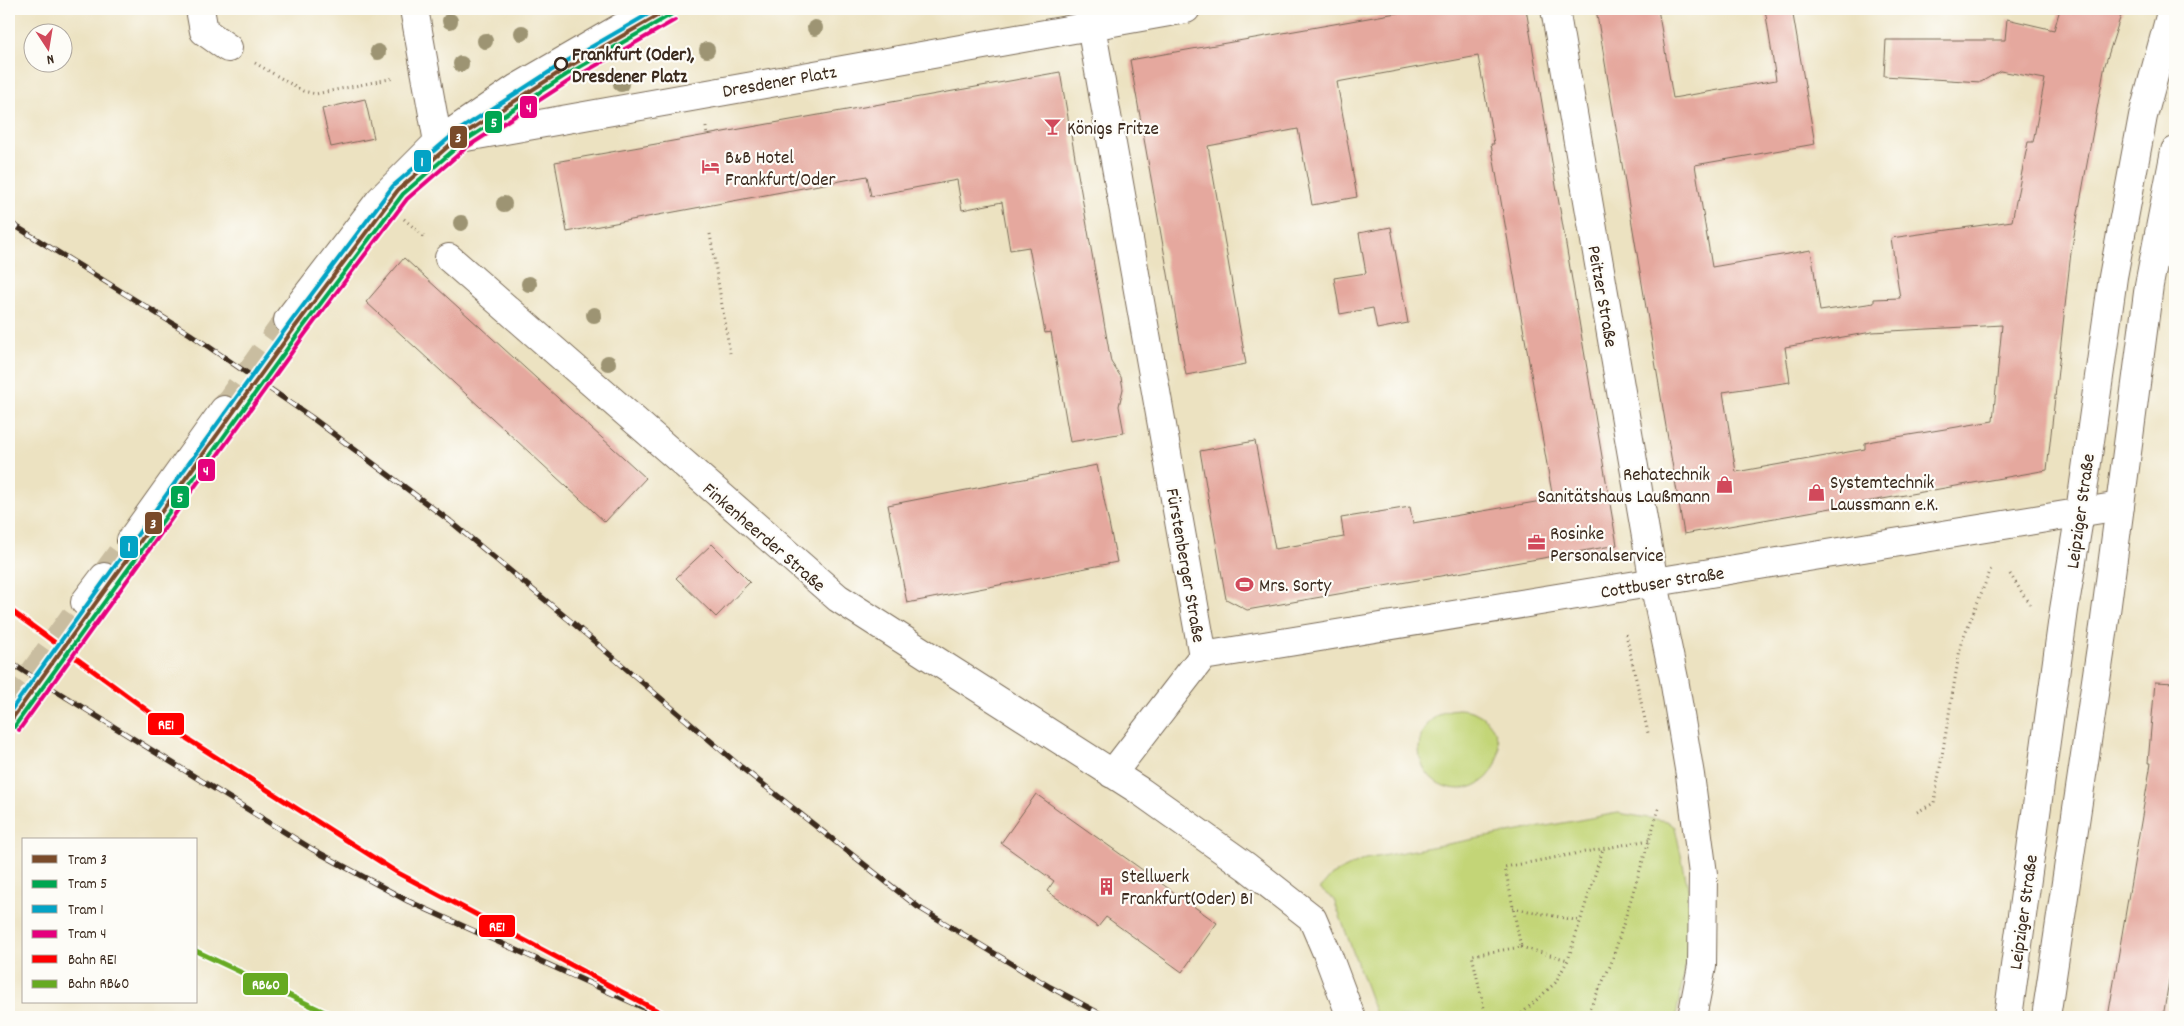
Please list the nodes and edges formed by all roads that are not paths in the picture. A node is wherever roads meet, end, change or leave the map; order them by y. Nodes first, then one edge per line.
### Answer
1 (200, 9) edge
2 (414, 9) edge
3 (653, 9) edge
4 (1186, 9) edge
5 (1555, 9) edge
6 (2172, 9) edge
7 (1090, 17) edge
8 (228, 48) road end
9 (438, 142) junction
10 (2175, 151) edge
11 (449, 258) dead end
12 (288, 320) tunnel mouth
13 (224, 410) tunnel mouth
14 (2120, 506) junction
15 (2080, 512) junction
16 (130, 540) tunnel mouth
17 (104, 577) tunnel mouth
18 (1654, 583) junction
19 (85, 602) tunnel mouth
20 (1203, 656) junction
21 (1112, 774) junction
22 (1351, 1017) edge
23 (1692, 1017) edge
24 (2008, 1017) edge
25 (2046, 1017) edge

1 - 8 street
2 - 9 street
3 - 9 street
4 - 7 street, Dresdener Platz
5 - 18 street, Peitzer Straße
6 - 15 street, Leipziger Straße
7 - 9 street, Dresdener Platz
7 - 20 street, Fürstenberger Straße
9 - 12 street
10 - 14 street, Leipziger Straße
11 - 21 street, Finkenheerder Straße
13 - 16 street
14 - 15 street, Cottbuser Straße
14 - 25 street, Leipziger Straße
15 - 18 street, Cottbuser Straße
15 - 24 street, Leipziger Straße
17 - 19 street
18 - 20 street, Cottbuser Straße
18 - 23 street, Peitzer Straße
20 - 21 street, Fürstenberger Straße
21 - 22 street

